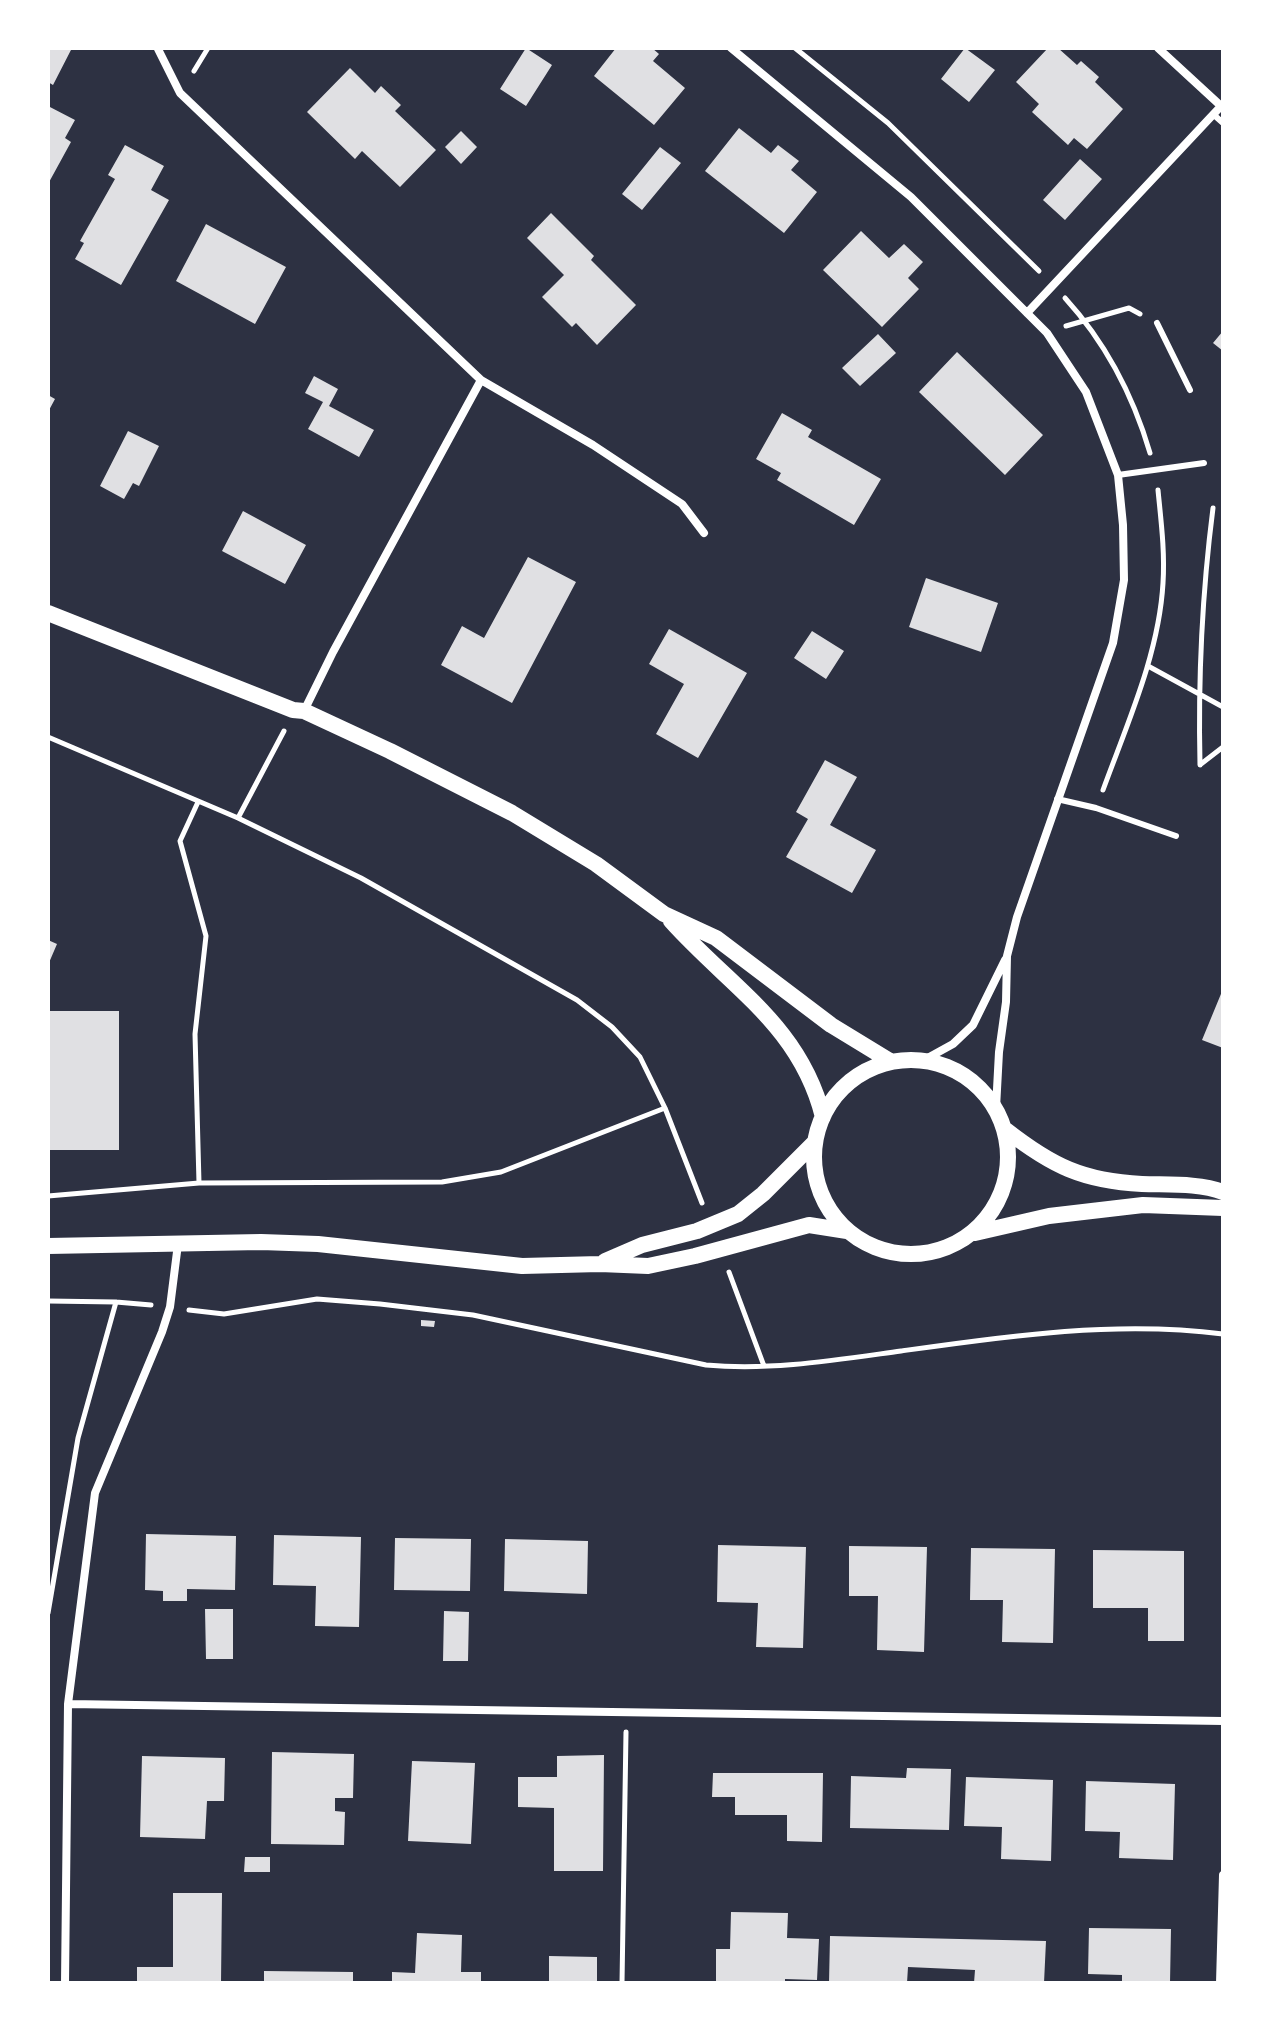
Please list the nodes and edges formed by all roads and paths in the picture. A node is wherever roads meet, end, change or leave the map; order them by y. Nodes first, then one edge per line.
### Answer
1 (731, 48) edge
2 (1158, 48) edge
3 (158, 49) edge
4 (1222, 105) edge
5 (1214, 115) junction
6 (1223, 123) edge
7 (1027, 313) junction
8 (1157, 323) joint
9 (1047, 333) junction
10 (481, 380) junction
11 (1190, 390) dead end
12 (1204, 463) dead end
13 (1118, 475) junction
14 (1213, 508) dead end
15 (704, 533) dead end
16 (48, 613) edge
17 (1199, 695) junction
18 (1223, 707) edge
19 (304, 711) junction
20 (289, 723) dead end
21 (48, 737) edge
22 (1223, 747) edge
23 (1057, 799) junction
24 (198, 802) junction
25 (1096, 808) junction
26 (238, 818) junction
27 (1176, 836) dead end
28 (664, 914) junction
29 (1007, 956) junction
30 (924, 1060) junction
31 (890, 1061) junction
32 (665, 1108) junction
33 (996, 1108) junction
34 (823, 1117) junction
35 (1006, 1130) junction
36 (814, 1143) junction
37 (199, 1183) junction
38 (1223, 1192) edge
39 (48, 1196) edge
40 (703, 1204) dead end
41 (1223, 1208) edge
42 (847, 1231) junction
43 (975, 1233) junction
44 (178, 1243) junction
45 (48, 1246) edge
46 (600, 1264) junction
47 (727, 1267) dead end
48 (48, 1301) edge
49 (116, 1302) junction
50 (170, 1307) junction
51 (1223, 1334) edge
52 (764, 1366) junction
53 (48, 1613) edge
54 (68, 1704) junction
55 (627, 1712) junction
56 (1223, 1721) edge
57 (1223, 1875) edge
58 (65, 1983) edge
59 (622, 1983) edge
60 (1220, 1983) edge

1 - 7 street
2 - 4 street
3 - 10 street
4 - 5 street
5 - 6 lane
5 - 7 street
7 - 9 street
8 - 9 path
8 - 11 lane
9 - 13 street
10 - 15 street
10 - 19 street
12 - 13 lane
13 - 23 street
14 - 17 path
16 - 19 main road
17 - 18 path
17 - 22 path
17 - 25 path
19 - 28 main road
20 - 26 path
21 - 24 path
23 - 25 lane
23 - 29 street
24 - 26 path
24 - 37 path
25 - 27 lane
26 - 32 path
28 - 31 main road
28 - 34 main road
29 - 30 street
29 - 33 street
30 - 31 main road
30 - 33 main road
31 - 34 main road
32 - 37 path
32 - 40 path
33 - 35 main road
34 - 36 main road
35 - 38 main road
35 - 43 main road
36 - 42 main road
36 - 46 main road
37 - 39 path
41 - 43 main road
42 - 43 main road
42 - 46 main road
44 - 45 main road
44 - 46 main road
44 - 50 street
47 - 52 path
48 - 49 path
49 - 50 path
49 - 53 path
50 - 52 path
50 - 54 street
51 - 52 path
54 - 55 street
54 - 58 street
55 - 56 street
55 - 59 path
57 - 60 street

